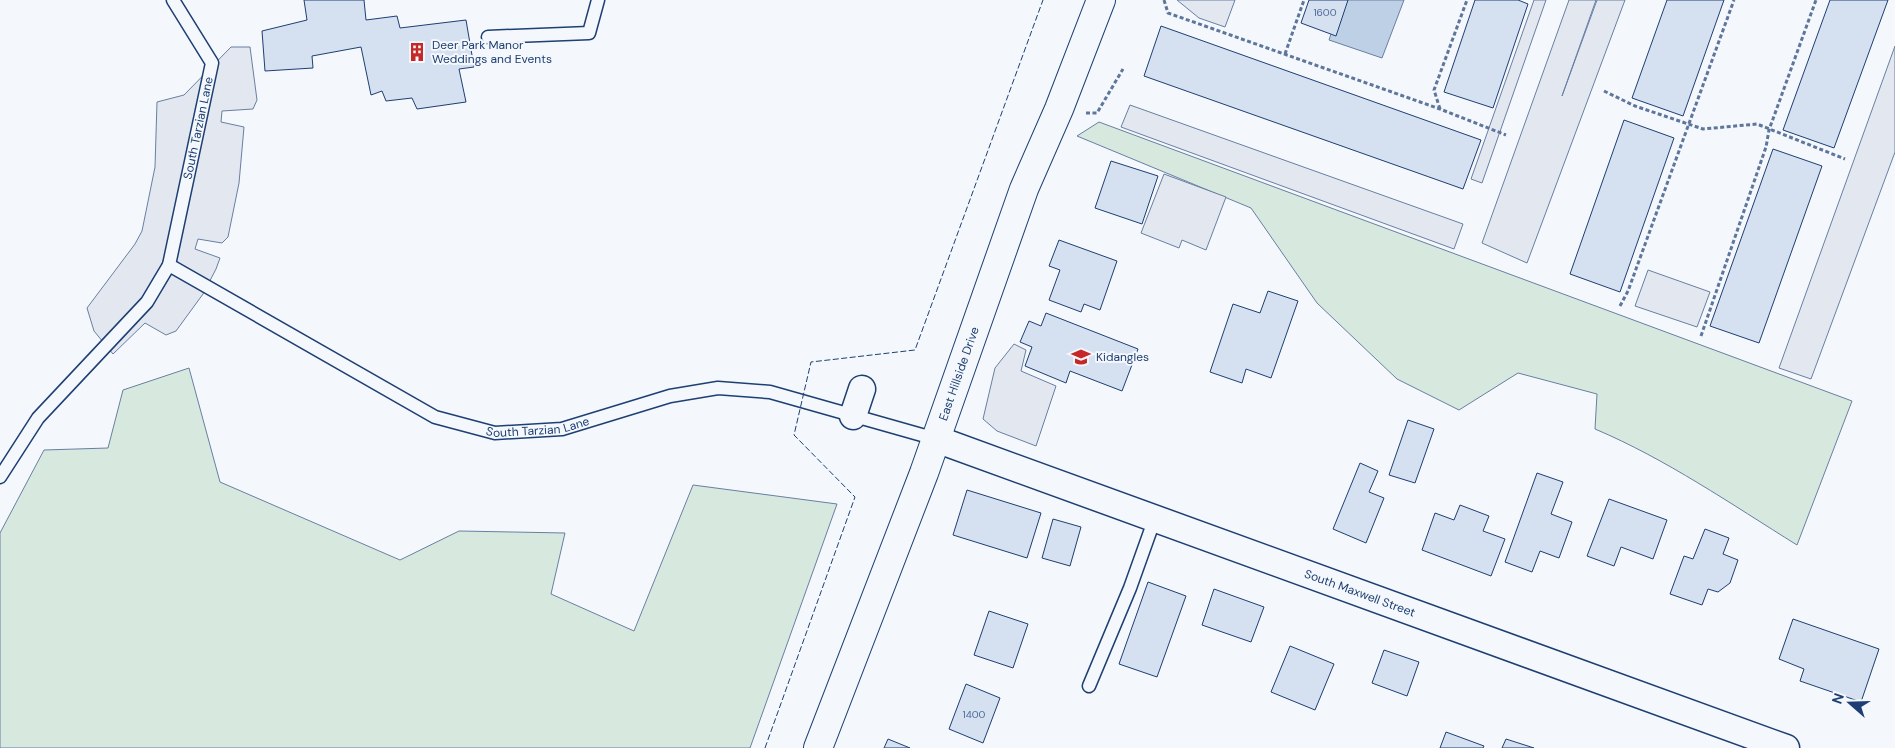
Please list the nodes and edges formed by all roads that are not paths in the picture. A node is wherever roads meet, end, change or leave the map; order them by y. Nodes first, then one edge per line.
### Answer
1 (173, 0) edge
2 (598, 0) edge
3 (1101, 0) edge
4 (488, 37) dead end
5 (169, 265) junction
6 (862, 389) dead end
7 (853, 416) junction
8 (936, 439) junction
9 (0, 477) edge
10 (1155, 518) junction
11 (1089, 686) dead end
12 (818, 748) edge
13 (1786, 748) edge

1 - 5 lane, South Tarzian Lane
2 - 4 lane
3 - 8 main road, East Hillside Drive
5 - 7 lane, South Tarzian Lane
5 - 9 lane, South Tarzian Lane
6 - 7 street
7 - 8 lane, South Tarzian Lane
8 - 10 street, South Maxwell Street
8 - 12 main road, East Hillside Drive
10 - 11 lane
10 - 13 street, South Maxwell Street

